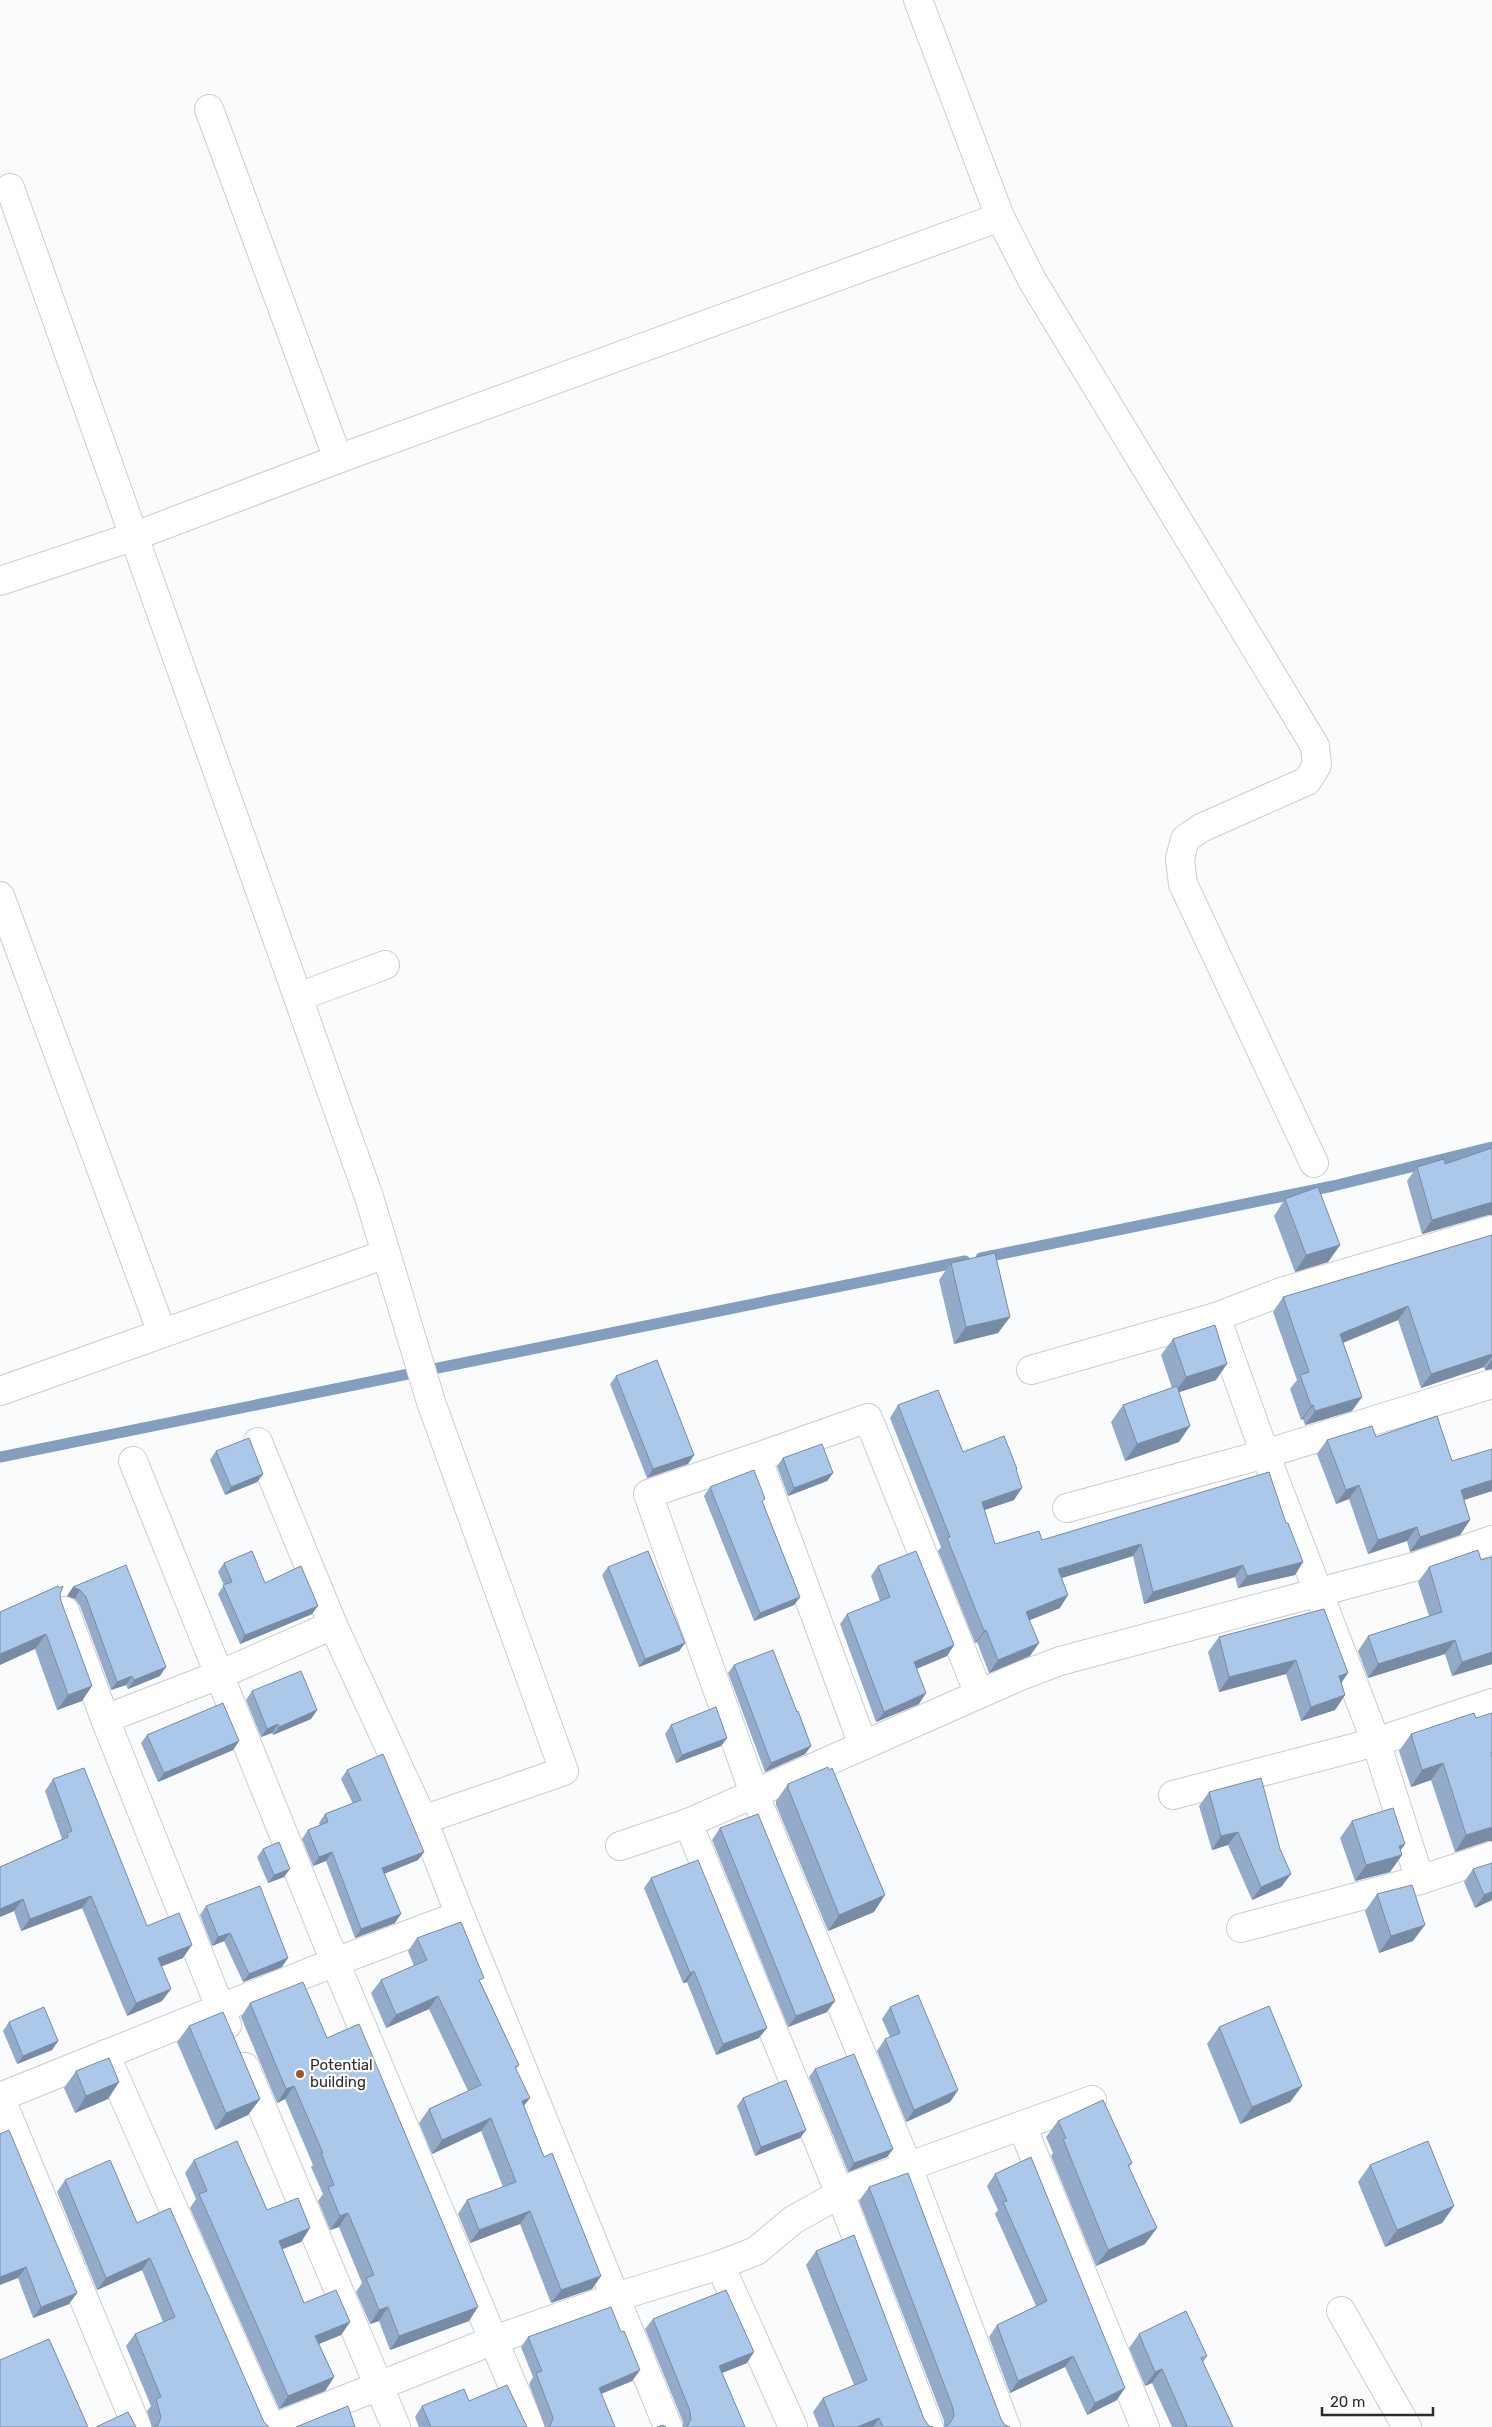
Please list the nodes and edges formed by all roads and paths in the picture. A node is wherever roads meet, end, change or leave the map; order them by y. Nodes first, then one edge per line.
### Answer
1 (918, 0) edge
2 (209, 109) dead end
3 (10, 188) dead end
4 (1000, 217) junction
5 (338, 459) junction
6 (134, 536) junction
7 (0, 581) edge
8 (0, 896) edge
9 (385, 965) dead end
10 (298, 997) junction
11 (1314, 1163) dead end
12 (1492, 1230) edge
13 (386, 1254) junction
14 (1216, 1317) junction
15 (162, 1333) junction
16 (1031, 1370) dead end
17 (1492, 1384) edge
18 (0, 1390) edge
19 (258, 1442) dead end
20 (1265, 1454) junction
21 (757, 1457) junction
22 (133, 1461) dead end
23 (1067, 1508) dead end
24 (1492, 1540) edge
25 (1318, 1593) junction
26 (65, 1611) edge
27 (333, 1625) junction
28 (219, 1675) junction
29 (979, 1694) junction
30 (1492, 1703) edge
31 (105, 1719) junction
32 (1376, 1742) junction
33 (863, 1745) junction
34 (754, 1793) junction
35 (1173, 1795) dead end
36 (423, 1820) junction
37 (688, 1822) junction
38 (620, 1846) dead end
39 (1492, 1856) edge
40 (1420, 1880) junction
41 (460, 1914) junction
42 (1241, 1928) dead end
43 (335, 1962) junction
44 (220, 2008) junction
45 (105, 2054) junction
46 (1092, 2100) dead end
47 (1022, 2126) junction
48 (908, 2167) junction
49 (840, 2194) junction
50 (720, 2265) junction
51 (616, 2297) junction
52 (1341, 2312) dead end
53 (494, 2340) junction
54 (378, 2385) junction
55 (137, 2427) edge
56 (270, 2427) edge
57 (276, 2427) edge
58 (396, 2427) edge
59 (530, 2427) edge
60 (668, 2427) edge
61 (793, 2427) edge
62 (929, 2427) edge
63 (1006, 2427) edge
64 (1145, 2427) edge
65 (1407, 2427) edge

1 - 4 street
2 - 5 street
3 - 6 street
4 - 5 street
4 - 11 street
5 - 6 street
6 - 7 street
6 - 10 street
8 - 15 street
9 - 10 street
10 - 13 street
12 - 14 street
13 - 15 street
13 - 36 street
14 - 16 street
14 - 20 street
15 - 18 street
17 - 20 street
19 - 27 street
20 - 23 street
20 - 25 street
21 - 29 street
21 - 33 street
21 - 34 street
22 - 28 street
24 - 25 street
25 - 29 street
25 - 32 street
26 - 31 street
27 - 28 street
27 - 36 street
28 - 31 street
28 - 43 street
29 - 33 street
30 - 32 street
31 - 44 street
32 - 35 street
32 - 40 street
33 - 34 street
34 - 37 street
34 - 48 street
36 - 41 street
37 - 38 street
37 - 49 street
39 - 40 street
40 - 42 street
41 - 43 street
41 - 51 street
43 - 44 street
43 - 53 street
44 - 45 street
44 - 54 street
45 - 55 street
45 - 56 street
46 - 47 street
47 - 48 street
47 - 64 street
48 - 49 street
48 - 63 street
49 - 50 street
49 - 62 street
50 - 51 street
50 - 61 street
51 - 53 street
51 - 60 street
52 - 65 street
53 - 54 street
53 - 59 street
54 - 57 street
54 - 58 street

